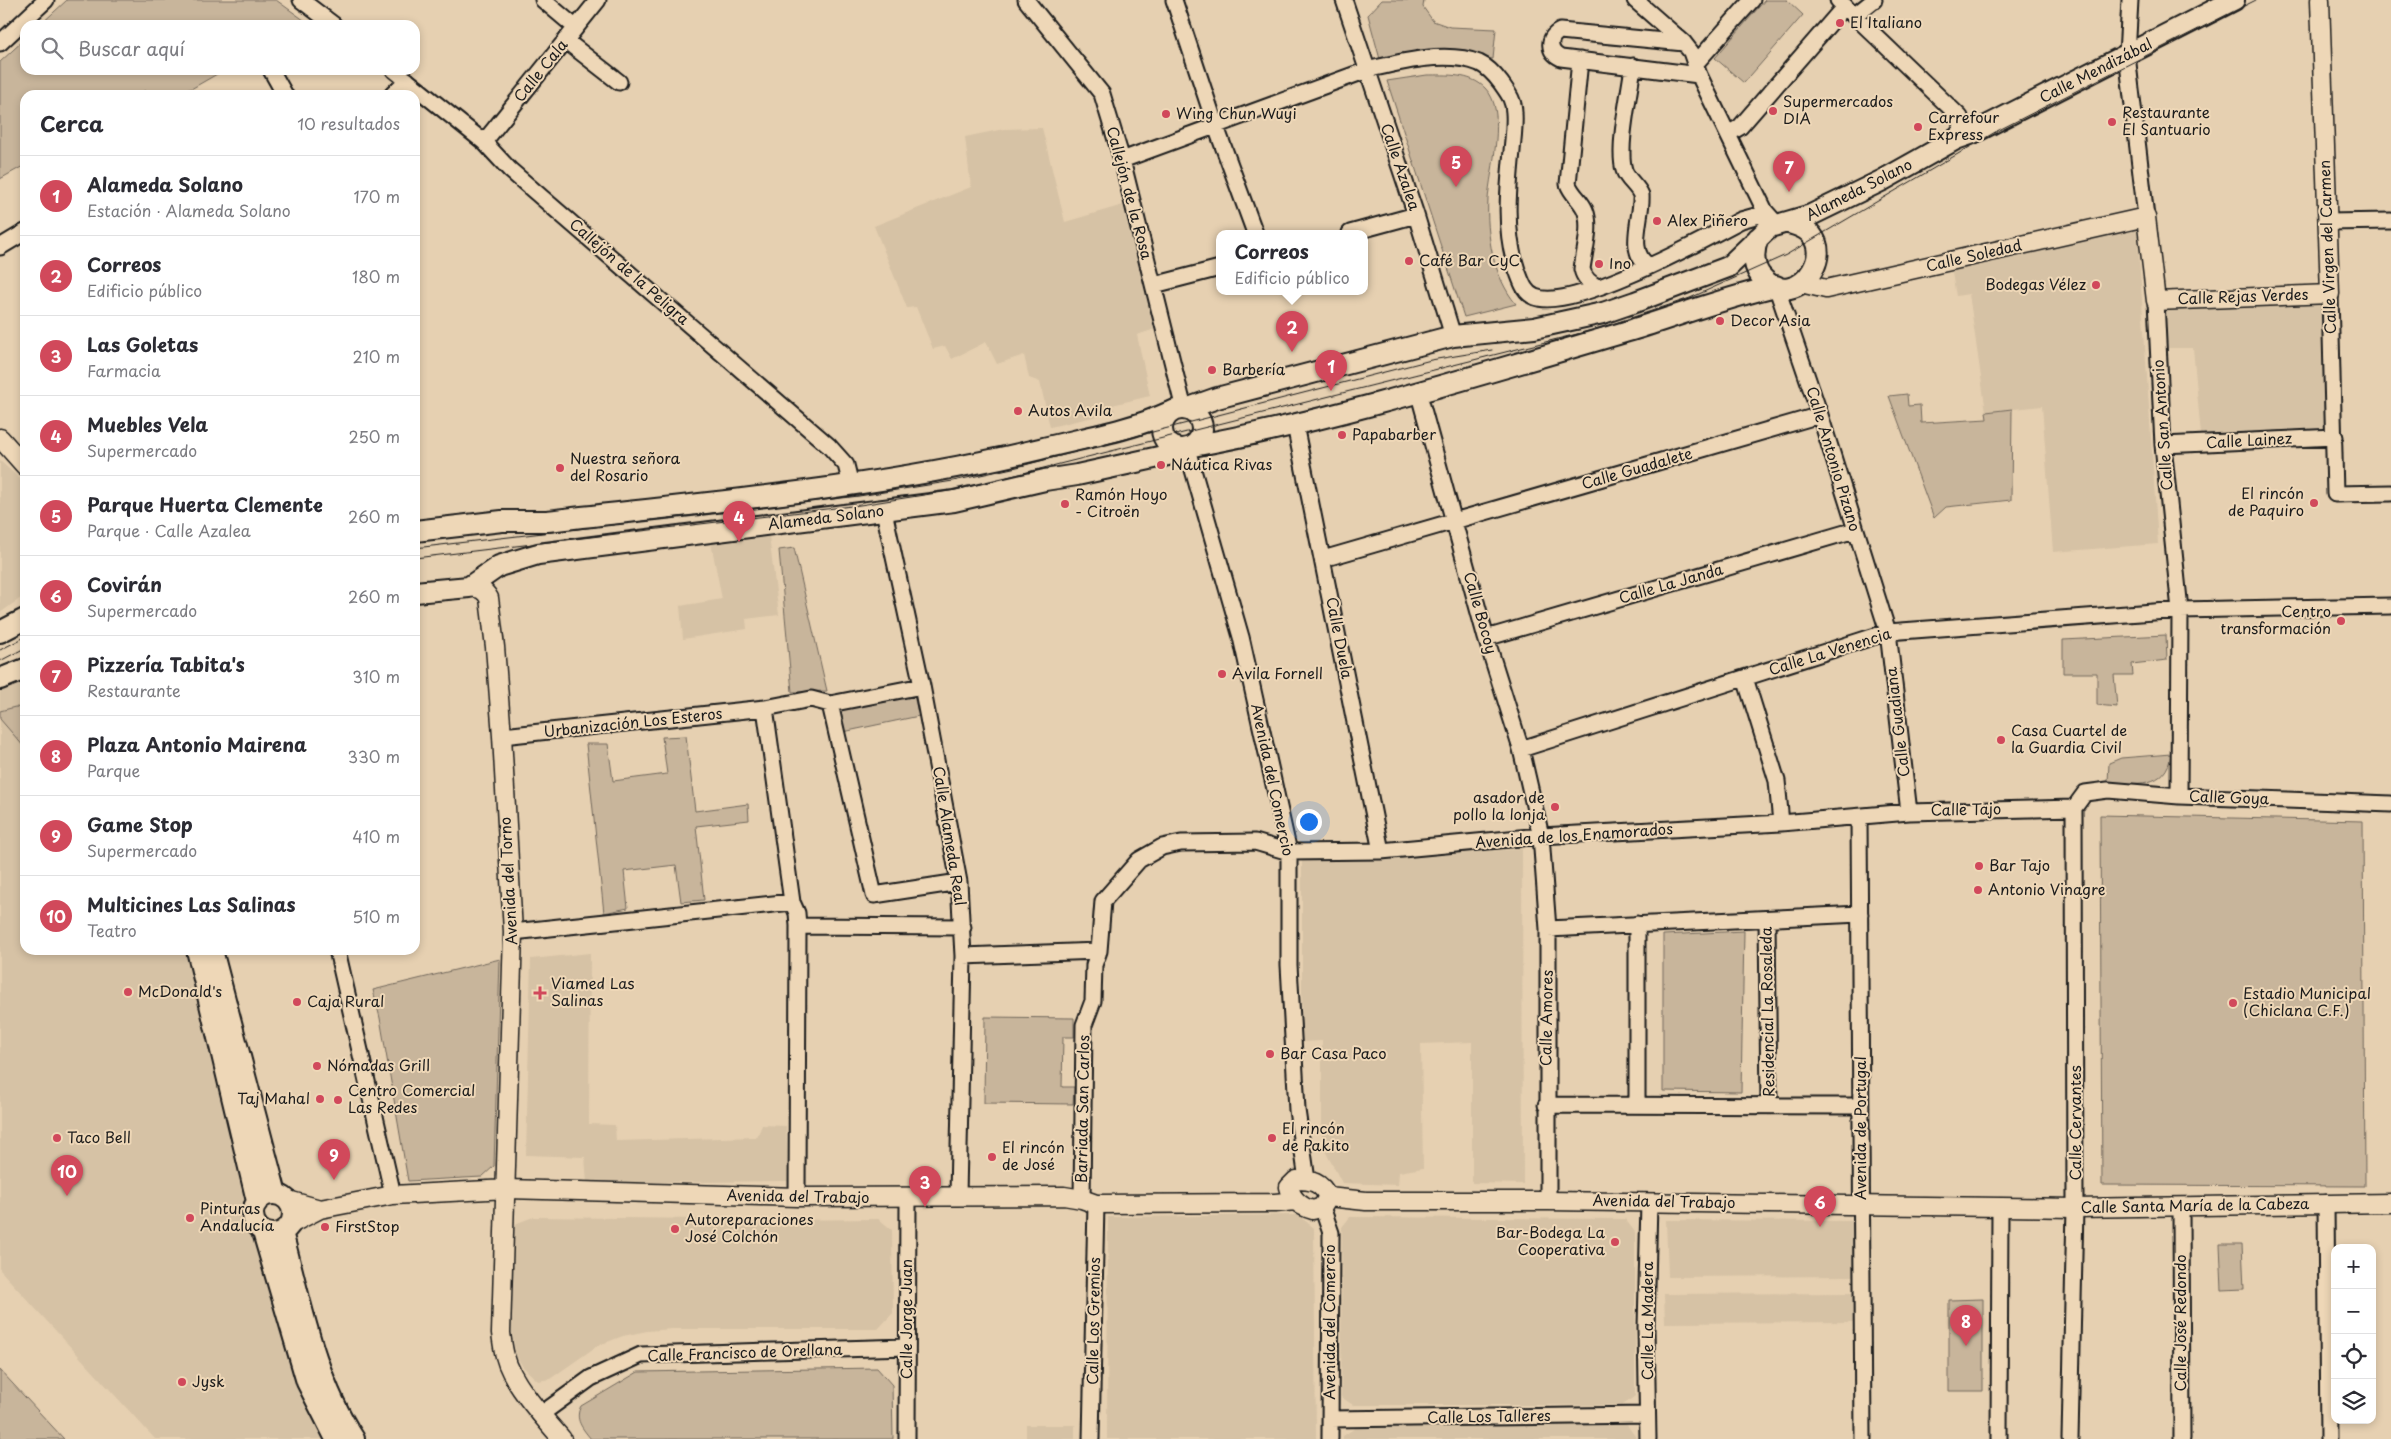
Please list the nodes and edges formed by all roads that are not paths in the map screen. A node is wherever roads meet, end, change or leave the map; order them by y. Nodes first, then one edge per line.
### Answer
1 (46, 0) edge
2 (301, 0) edge
3 (543, 0) edge
4 (598, 0) edge
5 (1026, 0) edge
6 (1174, 0) edge
7 (1344, 0) edge
8 (1752, 0) edge
9 (1874, 0) edge
10 (2130, 0) edge
11 (2234, 0) edge
12 (2320, 0) edge
13 (1638, 1) edge
14 (1846, 8) edge
15 (25, 20) edge
16 (327, 20) edge
17 (20, 24) edge
18 (576, 27) junction
19 (565, 40) junction
20 (0, 43) edge
21 (1684, 43) junction
22 (2127, 55) junction
23 (1580, 60) junction
24 (1633, 66) junction
25 (1698, 69) junction
26 (1367, 70) junction
27 (274, 75) edge
28 (401, 75) edge
29 (408, 80) junction
30 (618, 82) dead end
31 (282, 90) edge
32 (397, 90) edge
33 (1215, 124) junction
34 (1728, 134) junction
35 (1956, 139) junction
36 (484, 142) junction
37 (1122, 160) junction
38 (1416, 215) junction
39 (2146, 216) junction
40 (1779, 221) junction
41 (2391, 221) edge
42 (2327, 222) junction
43 (1254, 230) edge
44 (1361, 230) edge
45 (20, 235) edge
46 (1758, 238) junction
47 (0, 247) edge
48 (1650, 266) junction
49 (1216, 269) edge
50 (1801, 284) junction
51 (1154, 285) junction
52 (1598, 286) junction
53 (1776, 286) junction
54 (2330, 294) junction
55 (2156, 300) junction
56 (1453, 336) junction
57 (1418, 391) junction
58 (1180, 410) junction
59 (1820, 415) junction
60 (1295, 425) junction
61 (0, 438) edge
62 (2335, 438) junction
63 (2163, 445) junction
64 (1187, 448) junction
65 (20, 460) edge
66 (851, 485) junction
67 (2391, 493) edge
68 (884, 511) junction
69 (1454, 523) junction
70 (420, 530) edge
71 (1855, 530) junction
72 (1323, 559) junction
73 (469, 587) junction
74 (420, 592) edge
75 (2391, 606) edge
76 (2180, 610) junction
77 (20, 622) edge
78 (0, 632) edge
79 (1888, 632) junction
80 (1486, 638) junction
81 (20, 671) edge
82 (1745, 678) junction
83 (0, 679) edge
84 (922, 686) junction
85 (830, 704) junction
86 (765, 708) junction
87 (502, 736) junction
88 (1522, 749) junction
89 (2179, 796) junction
90 (2391, 804) edge
91 (2074, 808) junction
92 (1909, 812) junction
93 (1859, 818) junction
94 (1781, 823) junction
95 (1541, 836) junction
96 (1381, 851) junction
97 (1289, 852) junction
98 (959, 882) junction
99 (792, 902) junction
100 (1860, 914) junction
101 (1767, 919) junction
102 (1637, 924) junction
103 (798, 926) junction
104 (963, 927) junction
105 (1548, 929) junction
106 (513, 932) junction
107 (1099, 951) junction
108 (198, 955) edge
109 (213, 955) edge
110 (338, 955) edge
111 (963, 956) junction
112 (1546, 1105) junction
113 (1637, 1105) junction
114 (1769, 1106) junction
115 (1861, 1106) junction
116 (1307, 1180) junction
117 (507, 1189) junction
118 (394, 1195) junction
119 (958, 1196) junction
120 (282, 1197) junction
121 (797, 1197) junction
122 (1293, 1197) junction
123 (908, 1198) junction
124 (257, 1201) junction
125 (1089, 1201) junction
126 (1548, 1201) junction
127 (1325, 1202) junction
128 (1648, 1202) junction
129 (2326, 1203) junction
130 (2391, 1203) edge
131 (1862, 1205) junction
132 (2181, 1206) junction
133 (2000, 1207) junction
134 (2075, 1208) junction
135 (320, 1209) junction
136 (279, 1229) junction
137 (907, 1347) junction
138 (540, 1415) junction
139 (1648, 1415) junction
140 (1330, 1419) junction
141 (336, 1439) edge
142 (354, 1439) edge
143 (562, 1439) edge
144 (907, 1439) edge
145 (1092, 1439) edge
146 (1330, 1439) edge
147 (1648, 1439) edge
148 (1863, 1439) edge
149 (1999, 1439) edge
150 (2070, 1439) edge
151 (2182, 1439) edge
152 (2328, 1439) edge

1 - 15 street
2 - 16 street
3 - 18 street
4 - 18 street, Calle Cala
5 - 37 street, Callejón de la Rosa
6 - 33 street
7 - 26 street, Calle Azalea
8 - 25 street
9 - 14 street
10 - 22 street, Calle San Antonio
11 - 22 main road, Calle Mendizábal
12 - 42 street, Calle Virgen del Carmen
13 - 21 street
14 - 34 street
14 - 35 street
17 - 20 street
18 - 19 street, Calle Cala
19 - 30 street
19 - 36 street, Calle Cala
21 - 23 street
21 - 25 street
22 - 35 main road, Calle Mendizábal
22 - 39 street, Calle San Antonio
23 - 24 street
23 - 52 street
24 - 25 street
24 - 48 street
25 - 34 street
26 - 33 street
26 - 38 street, Calle Azalea
26 - 52 street
27 - 31 street
28 - 29 street, Callejón de la Peligra
29 - 32 street
29 - 36 street, Callejón de la Peligra
33 - 37 street
33 - 43 street
34 - 40 street
35 - 40 main road, Alameda Solano
36 - 66 street, Callejón de la Peligra
37 - 51 street, Callejón de la Rosa
38 - 44 street
38 - 56 street, Calle Azalea
39 - 50 street, Calle Soledad
39 - 55 street, Calle San Antonio
40 - 46 main road, Alameda Solano
40 - 48 street
40 - 50 main road, Alameda Solano
41 - 42 street
42 - 54 street, Calle Virgen del Carmen
45 - 47 street
46 - 53 main road
46 - 56 main road, Alameda Solano
48 - 52 street
49 - 51 street
50 - 53 main road, Alameda Solano
51 - 58 street, Callejón de la Rosa
53 - 57 main road, Alameda Solano
53 - 59 street, Calle Antonio Pizano
54 - 55 street, Calle Rejas Verdes
54 - 62 street, Calle Virgen del Carmen
55 - 63 street, Calle San Antonio
56 - 58 main road, Alameda Solano
57 - 60 main road, Alameda Solano
57 - 69 street, Calle Bocoy
58 - 64 main road
58 - 64 main road
58 - 66 main road, Alameda Solano
59 - 69 street, Calle Guadalete
59 - 71 street, Calle Antonio Pizano
60 - 64 main road, Alameda Solano
60 - 72 street, Calle Duela
61 - 65 street
62 - 63 street, Calle Lainez
62 - 67 street, Calle Virgen del Carmen
63 - 76 street, Calle San Antonio
64 - 68 main road, Alameda Solano
64 - 97 street, Avenida del Comercio
66 - 70 main road, Alameda Solano
68 - 73 main road, Alameda Solano
68 - 84 street, Calle Alameda Real
69 - 72 street, Calle Guadalete
69 - 80 street, Calle Bocoy
71 - 79 street, Calle Antonio Pizano
71 - 80 street, Calle La Janda
72 - 96 street, Calle Duela
73 - 74 main road, Alameda Solano
73 - 87 street, Avenida del Torno
75 - 76 street, Calle La Venencia
76 - 79 street, Calle La Venencia
76 - 89 street, Calle San Antonio
77 - 78 main road
79 - 82 street, Calle La Venencia
79 - 92 street, Calle Guadiana
80 - 88 street, Calle Bocoy
81 - 83 main road
82 - 88 street, Calle La Venencia
82 - 94 street
84 - 85 street
84 - 98 street, Calle Alameda Real
85 - 86 street, Urbanización Los Esteros
85 - 98 street
86 - 87 street, Urbanización Los Esteros
86 - 99 street
87 - 106 street, Avenida del Torno
88 - 95 street, Calle Bocoy
89 - 90 street, Calle Goya
89 - 91 street, Calle Goya
91 - 92 street, Calle Tajo
91 - 134 street, Calle Cervantes
92 - 93 street, Calle Tajo
93 - 94 street, Avenida de los Enamorados
93 - 100 street, Avenida de Portugal
94 - 95 street, Avenida de los Enamorados
95 - 96 street, Avenida de los Enamorados
95 - 105 street, Calle Amores
96 - 97 street, Avenida de los Enamorados
97 - 107 street, Barriada San Carlos
97 - 116 street, Avenida del Comercio
98 - 104 street, Calle Alameda Real
99 - 103 street
99 - 106 street
100 - 101 street, Residencial La Rosaleda
100 - 115 street, Avenida de Portugal
101 - 102 street, Residencial La Rosaleda
101 - 114 street, Residencial La Rosaleda
102 - 105 street, Residencial La Rosaleda
102 - 113 street
103 - 104 street
103 - 121 street
104 - 111 street, Calle Alameda Real
105 - 112 street, Calle Amores
106 - 117 street, Avenida del Torno
107 - 111 street
107 - 125 street, Barriada San Carlos
108 - 124 main road
109 - 120 main road
110 - 118 street
111 - 119 street, Calle Alameda Real
112 - 113 street, Residencial La Rosaleda
112 - 126 street, Calle Amores
113 - 114 street, Residencial La Rosaleda
114 - 115 street, Residencial La Rosaleda
115 - 131 street, Avenida de Portugal
116 - 122 street
116 - 127 street
117 - 118 street, Avenida del Trabajo
117 - 121 street, Avenida del Trabajo
117 - 138 street, Avenida del Torno
118 - 135 street, Avenida del Trabajo
119 - 123 street, Avenida del Trabajo
119 - 125 street, Avenida del Trabajo
120 - 124 main road
120 - 135 street
120 - 136 main road
121 - 123 street, Avenida del Trabajo
122 - 125 street, Avenida del Trabajo
122 - 127 street
123 - 137 street, Calle Jorge Juan
124 - 136 main road
125 - 145 street, Calle Los Gremios
126 - 127 street, Avenida del Trabajo
126 - 128 street, Avenida del Trabajo
127 - 140 street, Avenida del Comercio
128 - 131 street, Avenida del Trabajo
128 - 139 street, Calle La Madera
129 - 130 street, Calle Santa María de la Cabeza
129 - 132 street, Calle Santa María de la Cabeza
129 - 152 street
131 - 133 street, Avenida del Trabajo
131 - 148 street, Avenida de Portugal
132 - 134 street, Calle Santa María de la Cabeza
132 - 151 street, Calle José Redondo
133 - 134 street, Calle Santa María de la Cabeza
133 - 149 street
134 - 150 street, Calle Cervantes
135 - 136 street
136 - 141 main road
136 - 142 main road
137 - 138 street, Calle Francisco de Orellana
137 - 144 street, Calle Jorge Juan
138 - 143 street, Avenida del Torno
139 - 140 street, Calle Los Talleres
139 - 147 street, Calle La Madera
140 - 146 street, Avenida del Comercio

